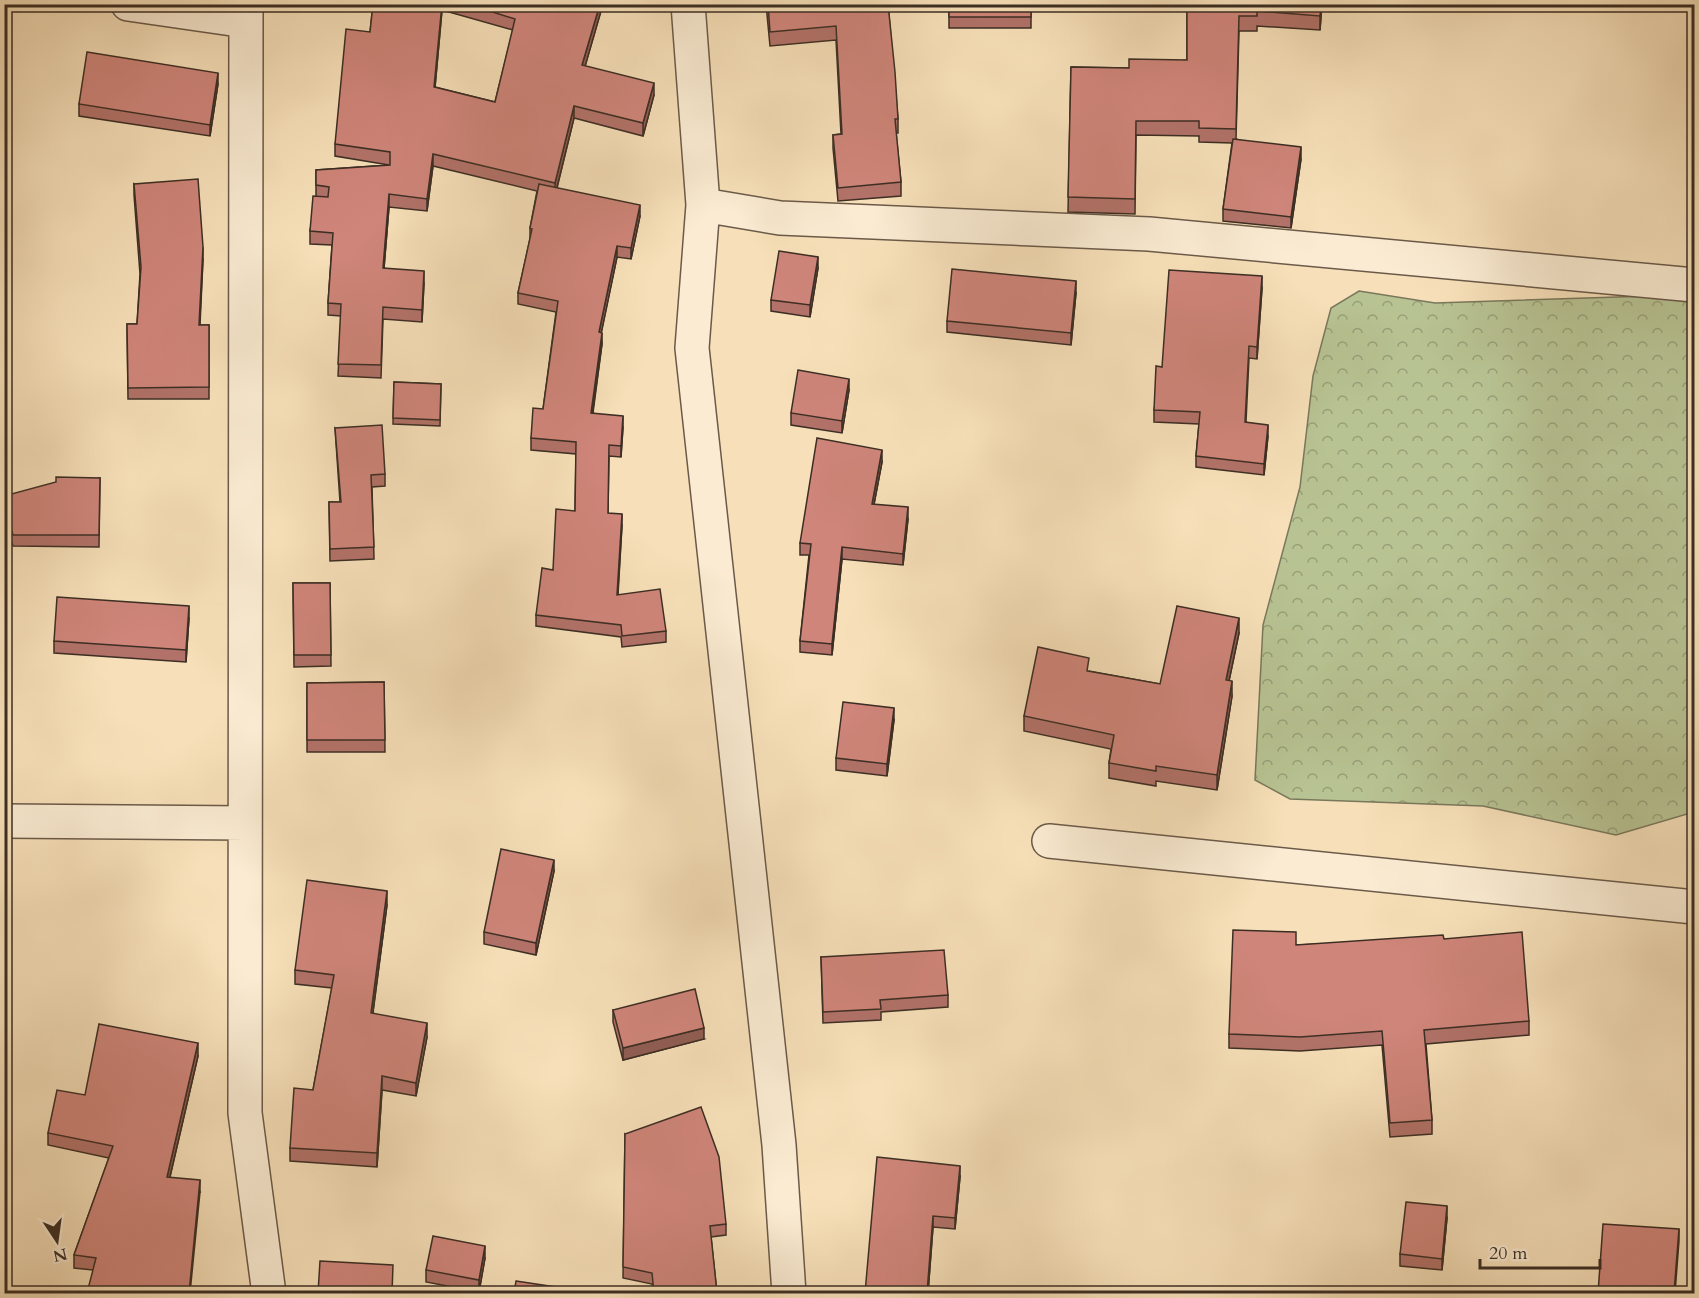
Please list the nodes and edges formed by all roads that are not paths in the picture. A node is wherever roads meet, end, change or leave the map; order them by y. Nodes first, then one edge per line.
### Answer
1 (128, 4) edge
2 (688, 4) edge
3 (246, 13) edge
4 (703, 205) junction
5 (1695, 285) edge
6 (4, 821) edge
7 (245, 823) junction
8 (1049, 841) dead end
9 (1695, 908) edge
10 (269, 1293) edge
11 (789, 1293) edge

1 - 3 street
2 - 4 street
3 - 7 street
4 - 5 street
4 - 11 street
6 - 7 street
7 - 10 street
8 - 9 street

